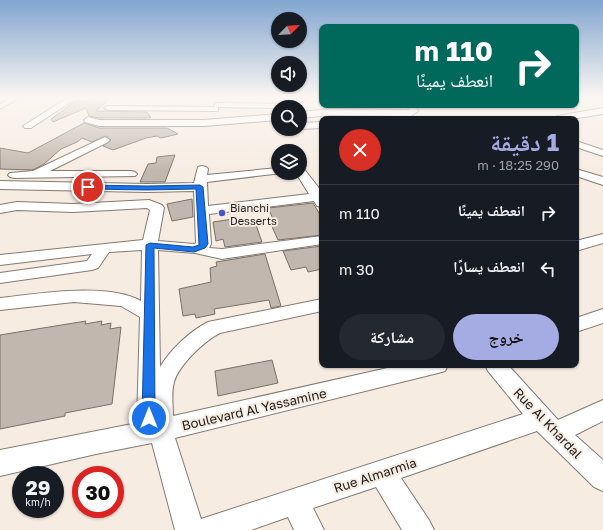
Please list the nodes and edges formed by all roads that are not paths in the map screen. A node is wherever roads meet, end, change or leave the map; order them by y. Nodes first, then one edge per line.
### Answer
1 (35, 122) edge
2 (132, 122) edge
3 (222, 122) edge
4 (207, 123) junction
5 (319, 125) edge
6 (28, 126) dead end
7 (307, 126) edge
8 (271, 127) dead end
9 (104, 140) dead end
10 (579, 145) edge
11 (603, 153) edge
12 (271, 172) edge
13 (579, 173) edge
14 (35, 174) junction
15 (131, 174) dead end
16 (0, 175) edge
17 (201, 178) junction
18 (307, 180) edge
19 (603, 181) edge
20 (0, 185) edge
21 (319, 196) edge
22 (319, 199) edge
23 (0, 208) edge
24 (201, 212) junction
25 (603, 238) edge
26 (319, 240) edge
27 (150, 245) junction
28 (579, 245) edge
29 (104, 248) junction
30 (198, 249) junction
31 (0, 260) edge
32 (0, 278) edge
33 (0, 304) edge
34 (319, 306) edge
35 (150, 314) junction
36 (425, 368) edge
37 (497, 368) edge
38 (603, 410) edge
39 (548, 426) junction
40 (155, 431) junction
41 (0, 463) edge
42 (382, 472) junction
43 (603, 478) edge
44 (295, 502) junction
45 (190, 530) edge
46 (209, 530) edge
47 (309, 530) edge
48 (419, 530) edge

1 - 6 street
2 - 4 street
3 - 4 street
4 - 8 street
5 - 7 street
9 - 14 street
10 - 11 street
12 - 17 street
13 - 19 street
14 - 15 street
14 - 16 street
17 - 20 street
17 - 24 street
18 - 21 street
22 - 24 street
23 - 27 street
24 - 30 street
25 - 28 street
26 - 30 street
27 - 29 street
27 - 30 street
27 - 35 street
29 - 31 street
29 - 32 street
33 - 35 street
34 - 40 street
35 - 40 street
36 - 40 street, Boulevard Al Yassamine
37 - 39 street, Rue Al Khardal
38 - 39 street, Rue Almarmia
39 - 42 street, Rue Almarmia
39 - 43 street, Rue Al Khardal
40 - 41 street, Boulevard Al Yassamine
40 - 45 street
42 - 44 street, Rue Almarmia
42 - 48 street
44 - 46 street, Rue Almarmia
44 - 47 street

